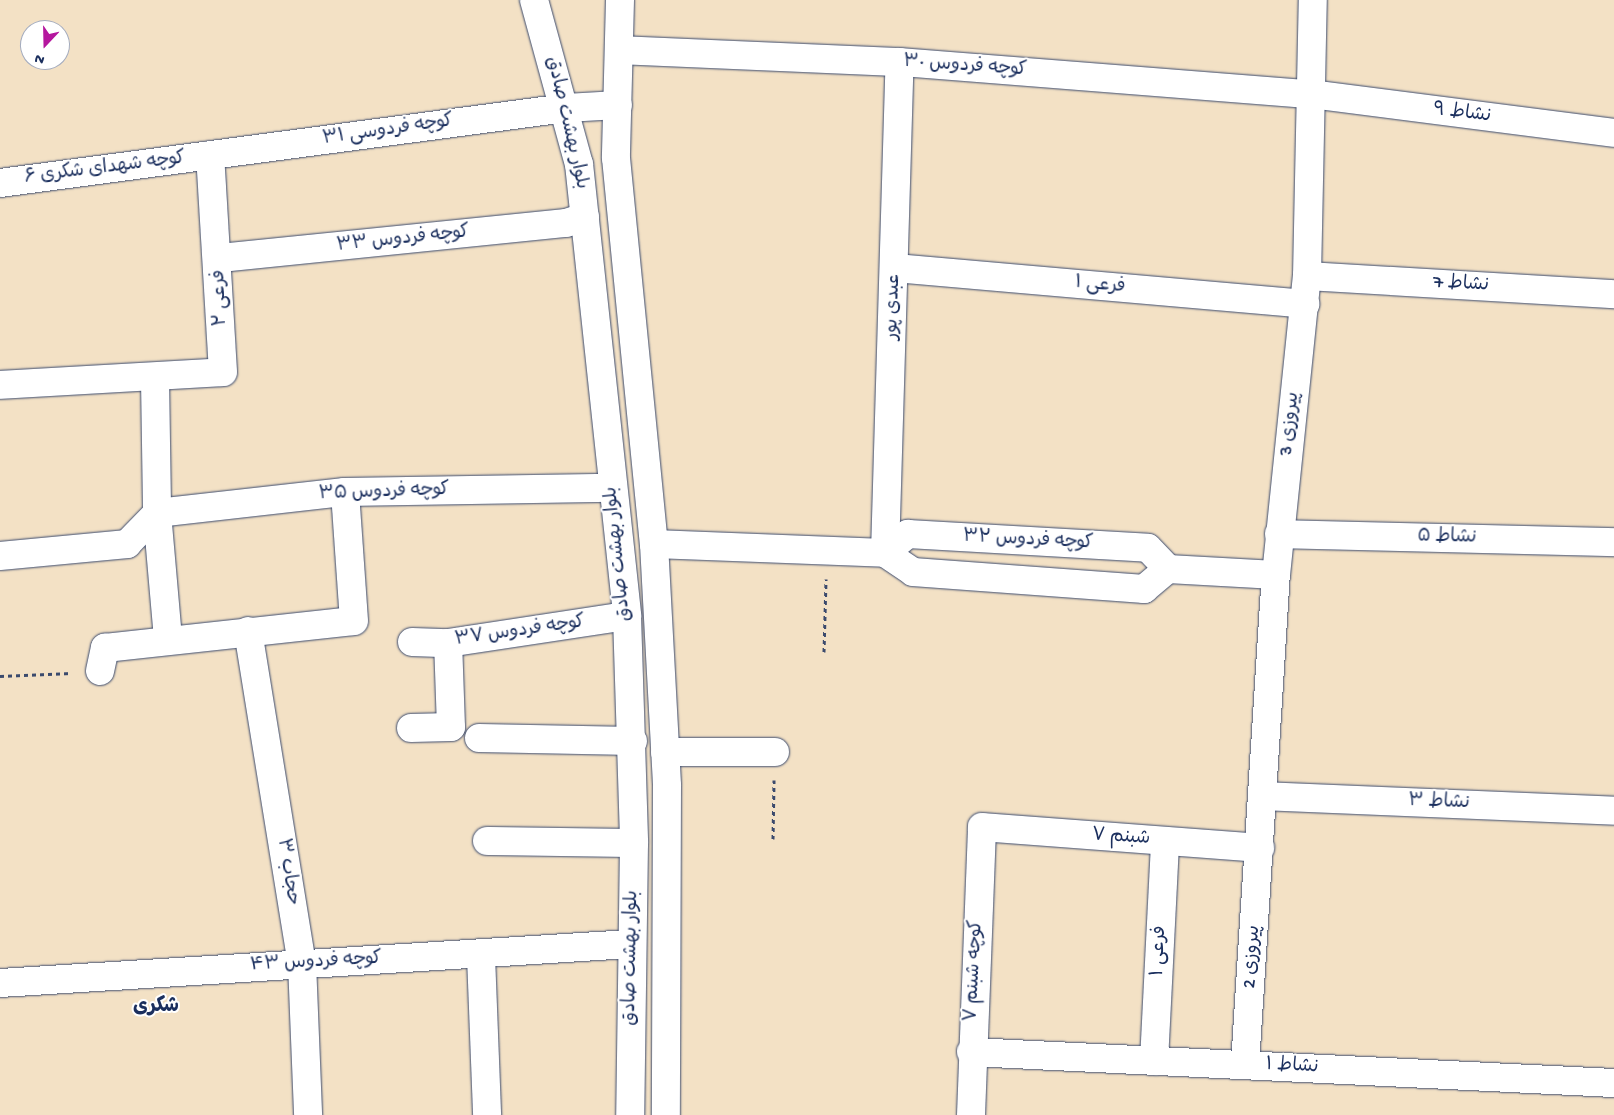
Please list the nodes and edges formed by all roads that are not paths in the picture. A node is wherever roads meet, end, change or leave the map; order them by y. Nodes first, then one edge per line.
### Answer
1 (534, 0) edge
2 (620, 0) edge
3 (1313, 0) edge
4 (620, 50) junction
5 (900, 62) junction
6 (1310, 94) junction
7 (618, 105) junction
8 (566, 108) junction
9 (1614, 133) edge
10 (210, 155) junction
11 (0, 183) edge
12 (585, 217) junction
13 (220, 258) junction
14 (895, 268) junction
15 (1307, 276) junction
16 (1614, 294) edge
17 (1305, 304) junction
18 (155, 378) junction
19 (0, 385) edge
20 (612, 488) junction
21 (345, 492) junction
22 (157, 513) junction
23 (1279, 534) junction
24 (1614, 542) edge
25 (654, 544) junction
26 (885, 553) junction
27 (0, 556) edge
28 (1168, 569) junction
29 (1276, 575) junction
30 (627, 616) junction
31 (248, 631) junction
32 (168, 640) junction
33 (412, 642) dead end
34 (448, 643) junction
35 (100, 672) road end
36 (411, 728) dead end
37 (478, 738) dead end
38 (633, 741) junction
39 (665, 752) junction
40 (774, 752) road end
41 (1263, 796) junction
42 (1614, 811) edge
43 (982, 827) joint
44 (487, 841) dead end
45 (1165, 841) junction
46 (634, 843) junction
47 (1260, 848) junction
48 (631, 944) junction
49 (481, 956) junction
50 (302, 963) junction
51 (0, 983) edge
52 (971, 1052) junction
53 (1154, 1061) junction
54 (1245, 1065) junction
55 (1614, 1083) edge
56 (308, 1115) edge
57 (487, 1115) edge
58 (630, 1115) edge
59 (666, 1115) edge
60 (971, 1115) edge

1 - 8 street, بلوار بهشت صادق
2 - 4 street, بلوار بهشت صادق
3 - 6 street, پیروزی 3
4 - 5 street, کوچه فردوس ۳۰
4 - 7 street, بلوار بهشت صادق
5 - 6 street, کوچه فردوس ۳۰
5 - 14 street, عبدی پور
6 - 9 street, نشاط ۹
6 - 15 street, پیروزی 3
7 - 8 street, کوچه فردوسی ۳۱
7 - 25 street, بلوار بهشت صادق
8 - 10 street, کوچه فردوسی ۳۱
8 - 12 street, بلوار بهشت صادق
10 - 11 street, کوچه شهدای شکری ۶
10 - 13 street, فرعی ۲
12 - 13 street, کوچه فردوس ۳۳
12 - 20 street, بلوار بهشت صادق
13 - 18 street, فرعی ۲
14 - 17 street, فرعی ۱
14 - 26 street, عبدی پور
15 - 16 street, نشاط 7
15 - 17 street, پیروزی 3
17 - 23 street, پیروزی 3
18 - 19 street
18 - 22 street
20 - 21 street, کوچه فردوس ۳۵
20 - 30 street, بلوار بهشت صادق
21 - 22 street, کوچه فردوس ۳۵
21 - 31 street
22 - 27 street
22 - 32 street
23 - 24 street, نشاط ۵
23 - 29 street, پیروزی 3
25 - 26 street
25 - 39 street, بلوار بهشت صادق
26 - 28 street, کوچه فردوس ۳۲
26 - 28 street, کوچه فردوس ۳۲
28 - 29 street
29 - 41 street, پیروزی 3
30 - 34 street, کوچه فردوس ۳۷
30 - 38 street, بلوار بهشت صادق
31 - 32 street
31 - 50 street, حجاب ۳
32 - 35 street
33 - 34 street, کوچه فردوس ۳۷
34 - 36 street
37 - 38 street
38 - 46 street, بلوار بهشت صادق
39 - 40 street
39 - 59 street, بلوار بهشت صادق
41 - 42 street, نشاط ۳
41 - 47 street, پیروزی 3
43 - 45 street, شبنم ۷
43 - 52 street, کوچه شبنم ۷
44 - 46 street
45 - 47 street, شبنم ۷
45 - 53 street, فرعی ۱
46 - 48 street, بلوار بهشت صادق
47 - 54 street, پیروزی 2
48 - 49 street, کوچه فردوس ۴۳
48 - 58 street, بلوار بهشت صادق
49 - 50 street, کوچه فردوس ۴۳
49 - 57 street
50 - 51 street, کوچه فردوس ۴۳
50 - 56 street, حجاب ۳
52 - 53 street, نشاط ۱
52 - 60 street, کوچه شبنم ۷
53 - 54 street, نشاط ۱
54 - 55 street, نشاط ۱

